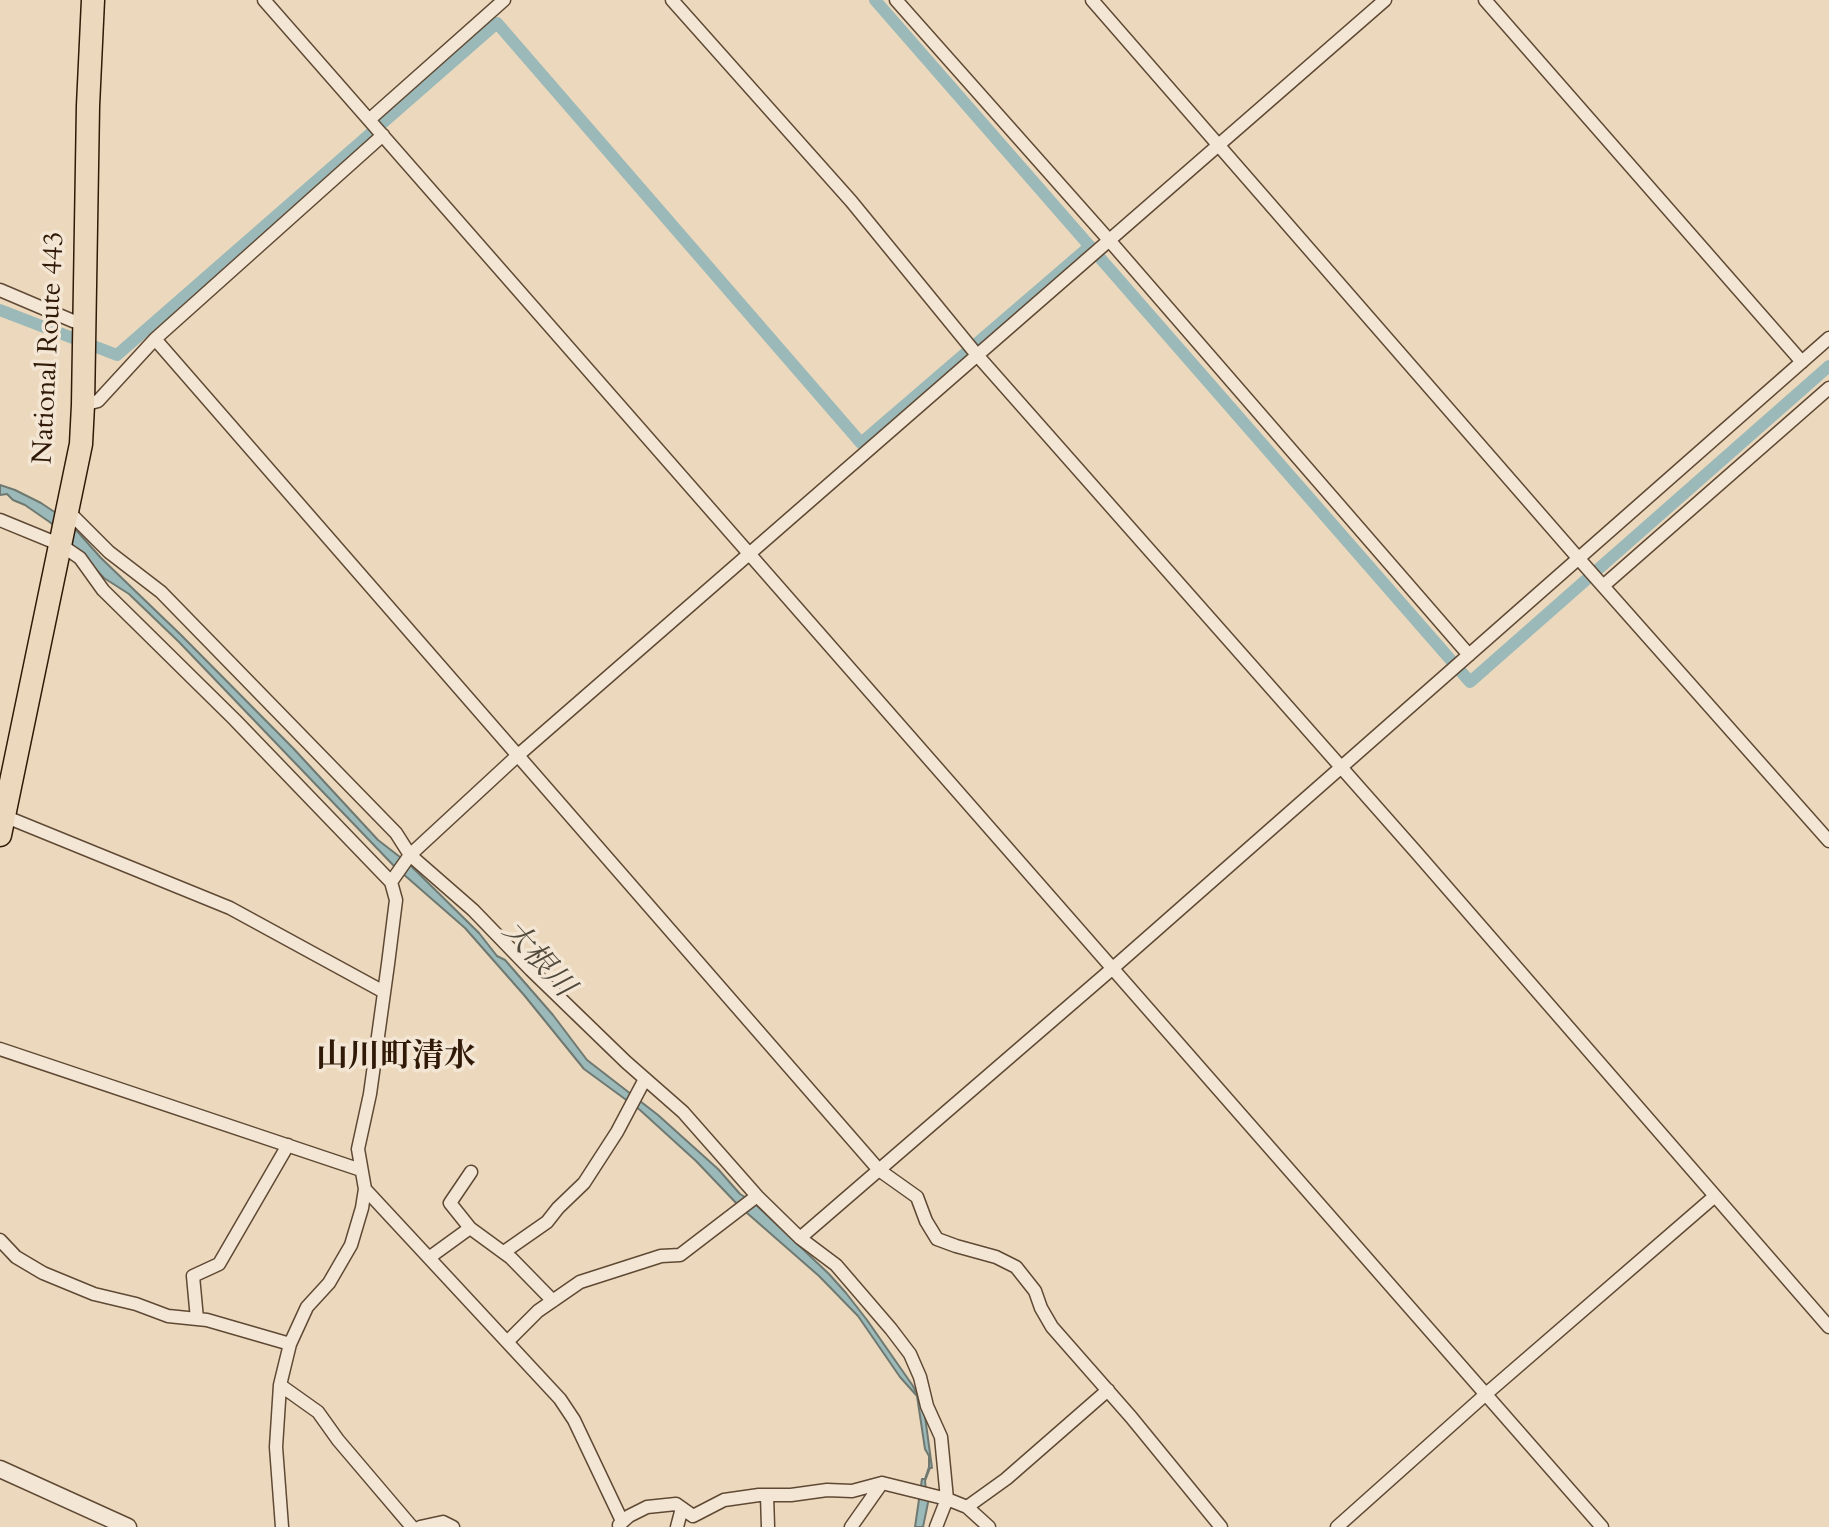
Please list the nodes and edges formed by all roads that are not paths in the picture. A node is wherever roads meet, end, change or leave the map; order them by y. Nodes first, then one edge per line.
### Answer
1 (93, 0) edge
2 (264, 0) edge
3 (504, 0) edge
4 (672, 0) edge
5 (896, 0) edge
6 (1092, 0) edge
7 (1385, 0) edge
8 (1485, 0) edge
9 (377, 127) junction
10 (1218, 144) junction
11 (1109, 240) junction
12 (0, 290) edge
13 (85, 323) junction
14 (1829, 338) edge
15 (155, 339) junction
16 (977, 355) junction
17 (1802, 362) junction
18 (1828, 390) edge
19 (83, 405) junction
20 (68, 511) junction
21 (0, 520) edge
22 (61, 545) junction
23 (748, 554) junction
24 (1579, 559) junction
25 (1603, 586) junction
26 (1469, 655) junction
27 (516, 757) junction
28 (1340, 767) junction
29 (2, 826) edge
30 (1829, 841) edge
31 (410, 856) junction
32 (391, 881) junction
33 (1113, 968) junction
34 (384, 992) junction
35 (0, 1049) edge
36 (645, 1079) junction
37 (288, 1145) junction
38 (361, 1170) junction
39 (879, 1170) junction
40 (471, 1172) dead end
41 (365, 1189) junction
42 (1715, 1196) junction
43 (755, 1197) junction
44 (470, 1228) junction
45 (800, 1238) junction
46 (0, 1240) edge
47 (504, 1252) junction
48 (430, 1257) junction
49 (553, 1301) junction
50 (197, 1319) junction
51 (1829, 1327) edge
52 (508, 1341) junction
53 (290, 1344) junction
54 (280, 1385) junction
55 (1108, 1390) junction
56 (1486, 1394) junction
57 (0, 1469) edge
58 (882, 1483) junction
59 (767, 1495) junction
60 (947, 1499) junction
61 (967, 1507) junction
62 (682, 1508) junction
63 (620, 1524) edge
64 (128, 1527) edge
65 (282, 1527) edge
66 (412, 1527) edge
67 (420, 1527) edge
68 (453, 1527) edge
69 (677, 1527) edge
70 (768, 1527) edge
71 (851, 1527) edge
72 (936, 1527) edge
73 (989, 1527) edge
74 (1221, 1527) edge
75 (1337, 1527) edge
76 (1602, 1527) edge

1 - 13 highway, National Route 443
2 - 9 street
3 - 9 street
4 - 16 street
5 - 11 street
6 - 10 street
7 - 10 street
8 - 17 street
9 - 15 street
9 - 23 street
10 - 11 street
10 - 24 street
11 - 16 street
11 - 26 street
12 - 13 street
13 - 19 highway, National Route 443
14 - 17 street
15 - 19 street
15 - 27 street
16 - 23 street
16 - 28 street
17 - 24 street
18 - 25 street
19 - 20 highway, National Route 443
20 - 22 highway, National Route 443
20 - 31 street
21 - 22 street
22 - 29 highway, National Route 443
22 - 32 street
23 - 27 street
23 - 33 street
24 - 25 street
24 - 26 street
25 - 30 street
26 - 28 street
27 - 31 street
27 - 39 street
28 - 33 street
28 - 42 street
29 - 34 street
31 - 32 street
31 - 36 street
32 - 34 street
33 - 39 street
33 - 56 street
34 - 38 street
35 - 37 street
36 - 43 street
36 - 47 street
37 - 38 street
37 - 50 street
38 - 41 street
39 - 45 street
39 - 55 street
40 - 44 street
41 - 48 street
41 - 53 street
42 - 51 street
42 - 56 street
43 - 45 street
43 - 49 street
44 - 47 street
44 - 48 street
45 - 60 street
46 - 50 street
47 - 49 street
48 - 52 street
49 - 52 street
50 - 53 street
52 - 63 street
53 - 54 street
54 - 65 street
54 - 66 street
55 - 61 street
55 - 74 street
56 - 75 street
56 - 76 street
57 - 64 street
58 - 59 street
58 - 60 street
58 - 71 street
59 - 62 street
59 - 70 street
60 - 61 street
60 - 72 street
61 - 73 street
62 - 63 street
62 - 69 street
67 - 68 street

